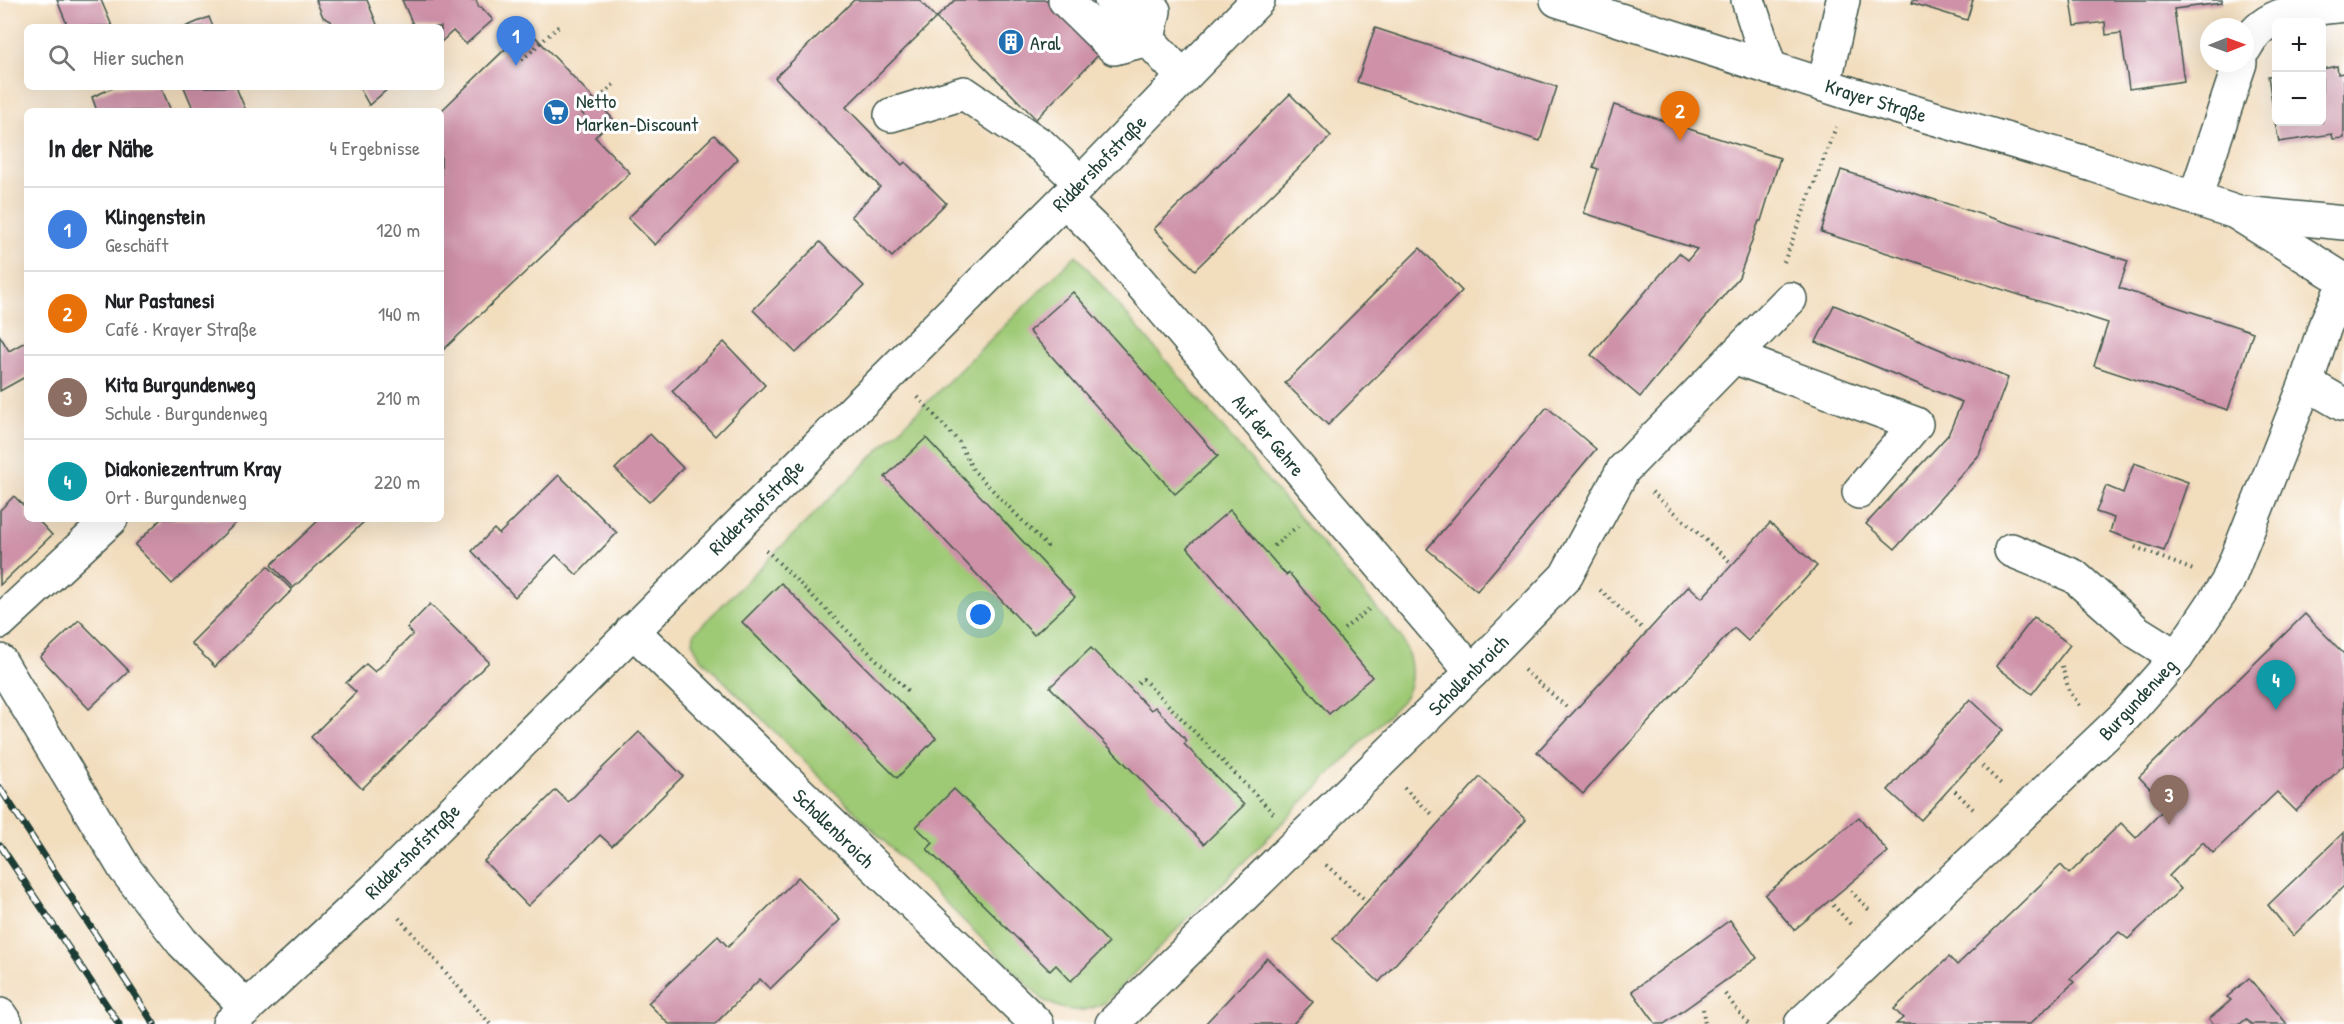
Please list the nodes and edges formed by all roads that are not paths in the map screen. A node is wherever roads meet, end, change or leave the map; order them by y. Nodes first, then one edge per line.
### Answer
1 (1065, 0) edge
2 (1111, 0) edge
3 (1142, 0) edge
4 (1258, 0) edge
5 (1748, 0) edge
6 (1843, 0) edge
7 (1578, 3) edge
8 (2344, 5) edge
9 (2254, 32) edge
10 (1148, 39) junction
11 (1770, 68) junction
12 (2237, 72) edge
13 (1183, 76) junction
14 (1837, 89) junction
15 (891, 115) dead end
16 (1072, 191) junction
17 (2195, 198) junction
18 (2235, 212) junction
19 (2344, 223) edge
20 (2344, 280) edge
21 (2344, 284) edge
22 (1790, 299) road end
23 (1734, 357) junction
24 (2306, 383) junction
25 (2344, 405) edge
26 (1859, 492) dead end
27 (108, 522) edge
28 (2011, 550) dead end
29 (0, 622) edge
30 (632, 630) junction
31 (2177, 657) junction
32 (0, 661) edge
33 (1472, 672) junction
34 (0, 1015) edge
35 (238, 1016) edge
36 (6, 1024) edge
37 (1037, 1024) edge
38 (1112, 1024) edge
39 (1801, 1024) edge

1 - 10 street
2 - 10 street
3 - 10 street
4 - 13 street, Riddershofstraße
5 - 11 street
6 - 14 street
7 - 11 street, Krayer Straße
8 - 9 street
10 - 13 street
11 - 14 street, Krayer Straße
12 - 17 street
13 - 16 street, Riddershofstraße
14 - 17 street, Krayer Straße
15 - 16 street, Auf der Gehre
16 - 30 street, Riddershofstraße
16 - 33 street, Auf der Gehre
17 - 18 street, Krayer Straße
18 - 19 street, Krayer Straße
18 - 20 street, Krayer Straße
21 - 24 street, Burgundenweg
22 - 23 street, Schollenbroich
23 - 26 street
23 - 33 street, Schollenbroich
24 - 25 street
24 - 31 street, Burgundenweg
27 - 29 street
28 - 31 street
30 - 35 street, Riddershofstraße
30 - 37 street, Schollenbroich
31 - 39 street, Burgundenweg
32 - 35 street, Riddershofstraße
33 - 38 street, Schollenbroich
34 - 36 street

